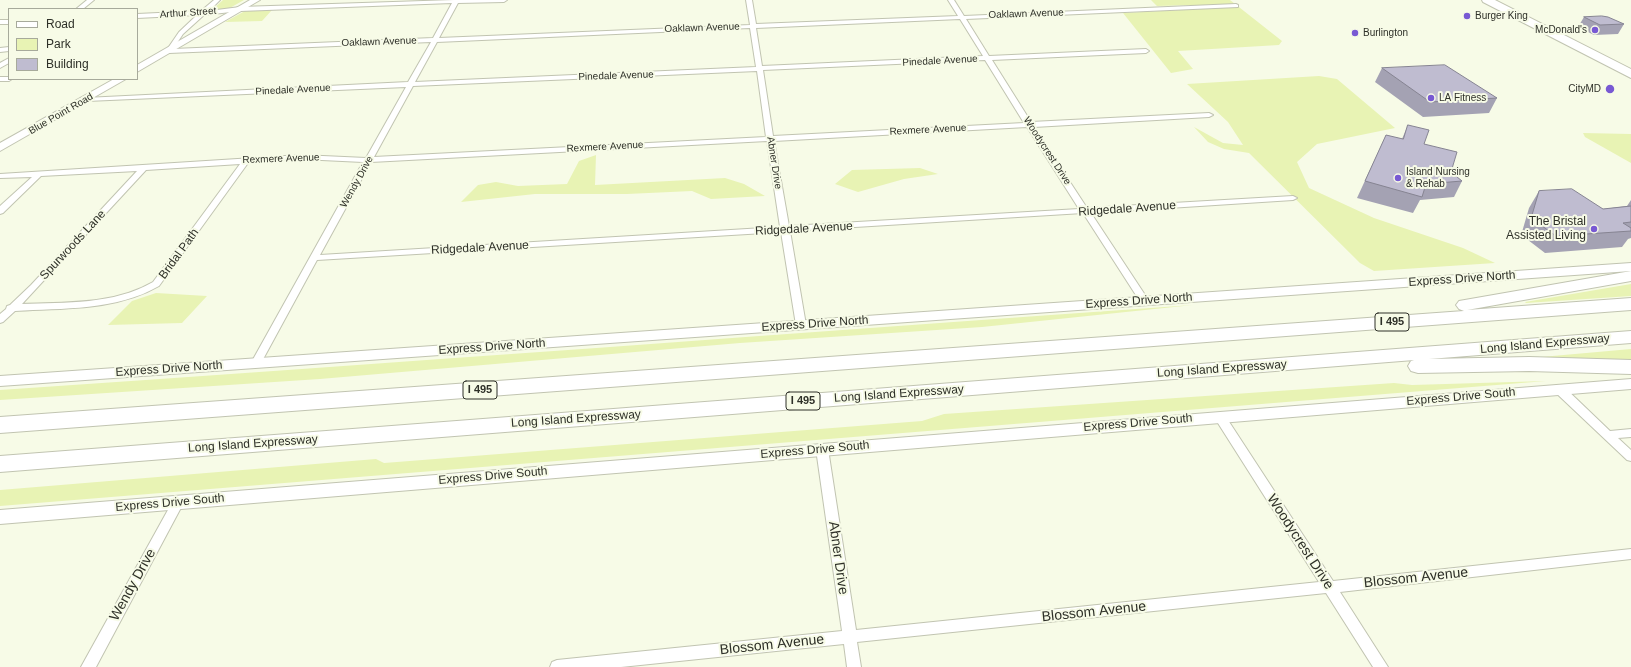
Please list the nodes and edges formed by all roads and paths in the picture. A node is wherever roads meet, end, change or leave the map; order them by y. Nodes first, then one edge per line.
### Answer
1 (91, 0) edge
2 (218, 0) edge
3 (256, 0) edge
4 (504, 0) edge
5 (749, 0) edge
6 (951, 0) edge
7 (1487, 0) edge
8 (1499, 0) edge
9 (457, 1) edge
10 (1236, 6) dead end
11 (80, 8) edge
12 (240, 9) junction
13 (204, 13) junction
14 (138, 16) edge
15 (961, 17) junction
16 (753, 26) junction
17 (437, 39) junction
18 (169, 50) junction
19 (1146, 51) dead end
20 (988, 59) junction
21 (1631, 67) edge
22 (138, 68) edge
23 (761, 70) junction
24 (1631, 74) edge
25 (119, 80) edge
26 (411, 85) junction
27 (87, 99) junction
28 (1209, 115) dead end
29 (1029, 125) junction
30 (770, 138) junction
31 (0, 148) edge
32 (369, 160) junction
33 (246, 161) junction
34 (144, 168) junction
35 (40, 173) junction
36 (0, 176) edge
37 (1293, 198) dead end
38 (0, 210) edge
39 (1086, 212) junction
40 (785, 230) junction
41 (314, 258) junction
42 (1631, 267) edge
43 (1631, 276) edge
44 (1144, 300) junction
45 (1631, 304) edge
46 (10, 308) junction
47 (0, 320) edge
48 (801, 325) junction
49 (1631, 337) edge
50 (1153, 340) junction
51 (256, 363) junction
52 (1631, 367) edge
53 (1217, 369) junction
54 (0, 381) edge
55 (1631, 384) edge
56 (1559, 389) junction
57 (1220, 417) junction
58 (0, 425) edge
59 (1631, 433) edge
60 (1608, 435) junction
61 (822, 449) junction
62 (1631, 457) edge
63 (0, 464) edge
64 (178, 502) junction
65 (0, 517) edge
66 (1631, 554) edge
67 (1330, 587) junction
68 (850, 637) junction
69 (88, 667) edge
70 (556, 667) edge
71 (854, 667) edge
72 (1382, 667) edge

1 - 11 street
2 - 13 street
3 - 12 main road
4 - 9 street, Arthur Street
5 - 16 street, Abner Drive
6 - 15 street, Woodycrest Drive
7 - 24 highway
8 - 21 highway
9 - 12 street, Arthur Street
9 - 17 street, Wendy Drive
10 - 15 street, Oaklawn Avenue
12 - 13 street, Arthur Street
12 - 18 main road
13 - 14 street, Arthur Street
13 - 18 street
15 - 16 street, Oaklawn Avenue
15 - 20 street, Woodycrest Drive
16 - 17 street, Oaklawn Avenue
16 - 23 street, Abner Drive
17 - 18 street, Oaklawn Avenue
17 - 26 street, Wendy Drive
18 - 22 main road
19 - 20 street, Pinedale Avenue
20 - 23 street, Pinedale Avenue
20 - 29 street, Woodycrest Drive
23 - 26 street, Pinedale Avenue
23 - 30 street, Abner Drive
25 - 27 main road, Blue Point Road
26 - 27 street, Pinedale Avenue
26 - 32 street, Wendy Drive
27 - 31 main road, Blue Point Road
28 - 29 street, Rexmere Avenue
29 - 30 street, Rexmere Avenue
29 - 39 street, Woodycrest Drive
30 - 32 street, Rexmere Avenue
30 - 40 street, Abner Drive
32 - 33 street, Rexmere Avenue
32 - 41 street, Wendy Drive
33 - 34 street, Rexmere Avenue
33 - 46 street, Bridal Path
34 - 35 street, Rexmere Avenue
34 - 46 street, Spurwoods Lane
35 - 36 street, Rexmere Avenue
35 - 38 street
37 - 39 street, Ridgedale Avenue
39 - 40 street, Ridgedale Avenue
39 - 44 street, Woodycrest Drive
40 - 41 street, Ridgedale Avenue
40 - 48 street, Abner Drive
41 - 51 street, Wendy Drive
42 - 44 main road, Express Drive North
43 - 50 highway
44 - 48 main road, Express Drive North
45 - 50 highway, I 495
46 - 47 street, Spurwoods Lane
48 - 51 main road, Express Drive North
49 - 53 highway, Long Island Expressway / I 495
50 - 58 highway, I 495
51 - 54 main road, Express Drive North
52 - 53 highway
53 - 63 highway, Long Island Expressway / I 495
55 - 56 main road, Express Drive South
56 - 57 main road, Express Drive South
56 - 60 street
57 - 61 main road, Express Drive South
57 - 67 street, Woodycrest Drive
59 - 60 street
60 - 62 street
61 - 64 main road, Express Drive South
61 - 68 street, Abner Drive
64 - 65 main road, Express Drive South
64 - 69 street, Wendy Drive
66 - 67 street, Blossom Avenue
67 - 68 street, Blossom Avenue
67 - 72 street, Woodycrest Drive
68 - 70 street, Blossom Avenue
68 - 71 street, Abner Drive

